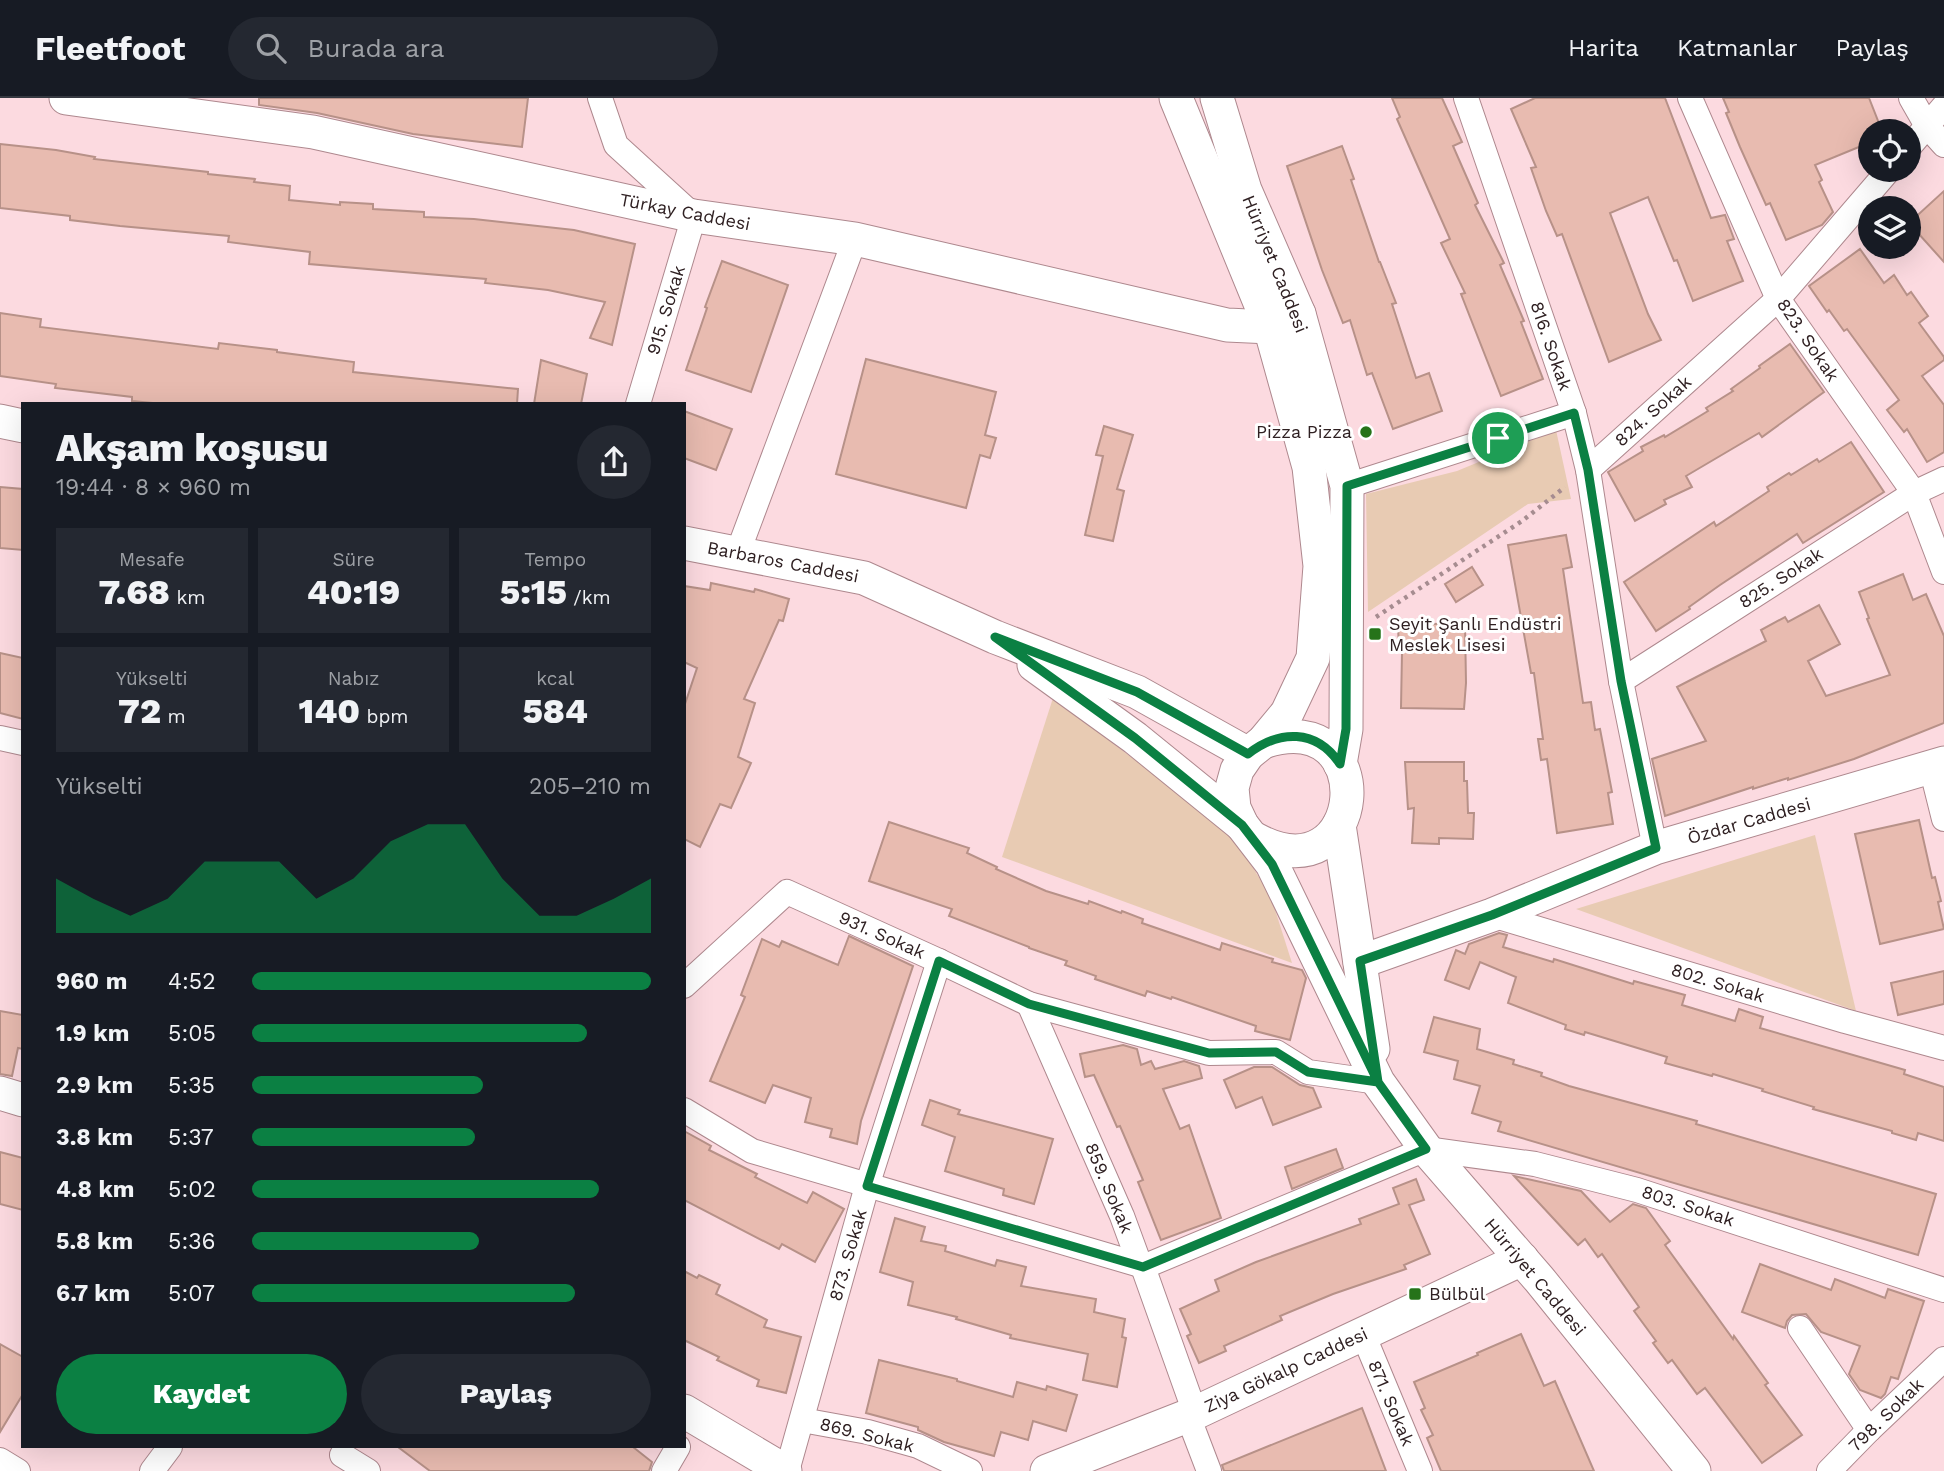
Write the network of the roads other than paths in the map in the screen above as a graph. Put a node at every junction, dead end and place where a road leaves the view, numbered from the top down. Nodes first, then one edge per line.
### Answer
1 (66, 98) edge
2 (600, 98) edge
3 (1176, 98) edge
4 (1217, 98) edge
5 (1466, 98) edge
6 (1690, 98) edge
7 (1911, 98) edge
8 (123, 102) edge
9 (1944, 106) edge
10 (1927, 126) junction
11 (1921, 133) edge
12 (1944, 145) edge
13 (1879, 182) edge
14 (694, 216) junction
15 (855, 239) junction
16 (1778, 299) junction
17 (1284, 321) junction
18 (639, 402) edge
19 (1574, 413) junction
20 (0, 421) edge
21 (21, 426) edge
22 (1588, 470) junction
23 (1944, 479) edge
24 (1347, 486) junction
25 (1914, 493) junction
26 (686, 543) edge
27 (738, 552) junction
28 (1944, 572) edge
29 (995, 637) junction
30 (1621, 681) junction
31 (0, 738) edge
32 (21, 743) edge
33 (1255, 748) junction
34 (1340, 764) junction
35 (1937, 765) edge
36 (1944, 819) edge
37 (1339, 825) junction
38 (1248, 832) junction
39 (1656, 848) junction
40 (1492, 915) junction
41 (939, 961) junction
42 (1360, 961) junction
43 (686, 984) edge
44 (1029, 1004) junction
45 (1944, 1048) edge
46 (1378, 1082) junction
47 (0, 1093) edge
48 (21, 1099) edge
49 (686, 1111) edge
50 (1426, 1149) junction
51 (867, 1186) junction
52 (1522, 1259) junction
53 (1142, 1266) junction
54 (1944, 1290) edge
55 (1800, 1328) dead end
56 (1363, 1334) junction
57 (1944, 1359) edge
58 (1192, 1414) junction
59 (802, 1420) junction
60 (688, 1421) edge
61 (1868, 1430) junction
62 (169, 1448) edge
63 (677, 1448) edge
64 (340, 1458) edge
65 (0, 1460) edge
66 (18, 1471) edge
67 (152, 1471) edge
68 (368, 1471) edge
69 (664, 1471) edge
70 (786, 1471) edge
71 (970, 1471) edge
72 (1047, 1471) edge
73 (1209, 1471) edge
74 (1420, 1471) edge
75 (1694, 1471) edge
76 (1829, 1471) edge

1 - 8 main road, Türkay Caddesi
2 - 14 street
3 - 17 main road, Hürriyet Caddesi
4 - 17 main road, Hürriyet Caddesi
5 - 19 street, 816. Sokak
6 - 16 street, 823. Sokak
7 - 10 street
8 - 14 main road, Türkay Caddesi
9 - 10 street
10 - 11 street
10 - 12 street
13 - 16 street, 824. Sokak
14 - 15 main road, Türkay Caddesi
14 - 18 street, 915. Sokak
15 - 17 main road, Türkay Caddesi
15 - 27 street
16 - 22 street, 824. Sokak
16 - 25 street, 823. Sokak
17 - 24 main road, Hürriyet Caddesi
17 - 33 main road, Hürriyet Caddesi
19 - 22 street, 816. Sokak
19 - 24 street
20 - 21 main road
22 - 30 street, 816. Sokak
23 - 25 street, 825. Sokak
24 - 34 main road, Hürriyet Caddesi
25 - 28 street, 823. Sokak
25 - 30 street, 825. Sokak
26 - 27 main road, Barbaros Caddesi
27 - 29 main road, Barbaros Caddesi
29 - 33 main road, Barbaros Caddesi
29 - 38 main road, Barbaros Caddesi
30 - 39 street, 816. Sokak
31 - 32 street
33 - 34 main road
33 - 38 main road, Hürriyet Caddesi
34 - 37 main road, Hürriyet Caddesi
35 - 36 street
35 - 39 main road, Özdar Caddesi
37 - 38 main road
37 - 42 main road, Hürriyet Caddesi
38 - 46 main road, Hürriyet Caddesi
39 - 40 main road, Özdar Caddesi
40 - 42 main road, Özdar Caddesi
40 - 45 street, 802. Sokak
41 - 43 street, 931. Sokak
41 - 44 street, 931. Sokak
41 - 51 street, 873. Sokak
42 - 46 main road, Hürriyet Caddesi
44 - 46 street, 931. Sokak
44 - 53 street, 859. Sokak
46 - 50 main road, Hürriyet Caddesi
47 - 48 main road
49 - 51 street
50 - 52 main road, Hürriyet Caddesi
50 - 53 street
50 - 54 street, 803. Sokak
51 - 53 street
51 - 59 street, 873. Sokak
52 - 56 main road, Ziya Gökalp Caddesi
52 - 75 main road, Hürriyet Caddesi
53 - 58 street, 859. Sokak
55 - 61 street
56 - 58 main road, Ziya Gökalp Caddesi
56 - 74 street, 871. Sokak
57 - 61 street, 798. Sokak
58 - 72 main road, Ziya Gökalp Caddesi
58 - 73 street, 859. Sokak
59 - 70 street, 873. Sokak
59 - 71 street, 869. Sokak
60 - 70 main road
61 - 76 street, 798. Sokak
62 - 67 street
63 - 69 street
64 - 68 street
65 - 66 street

